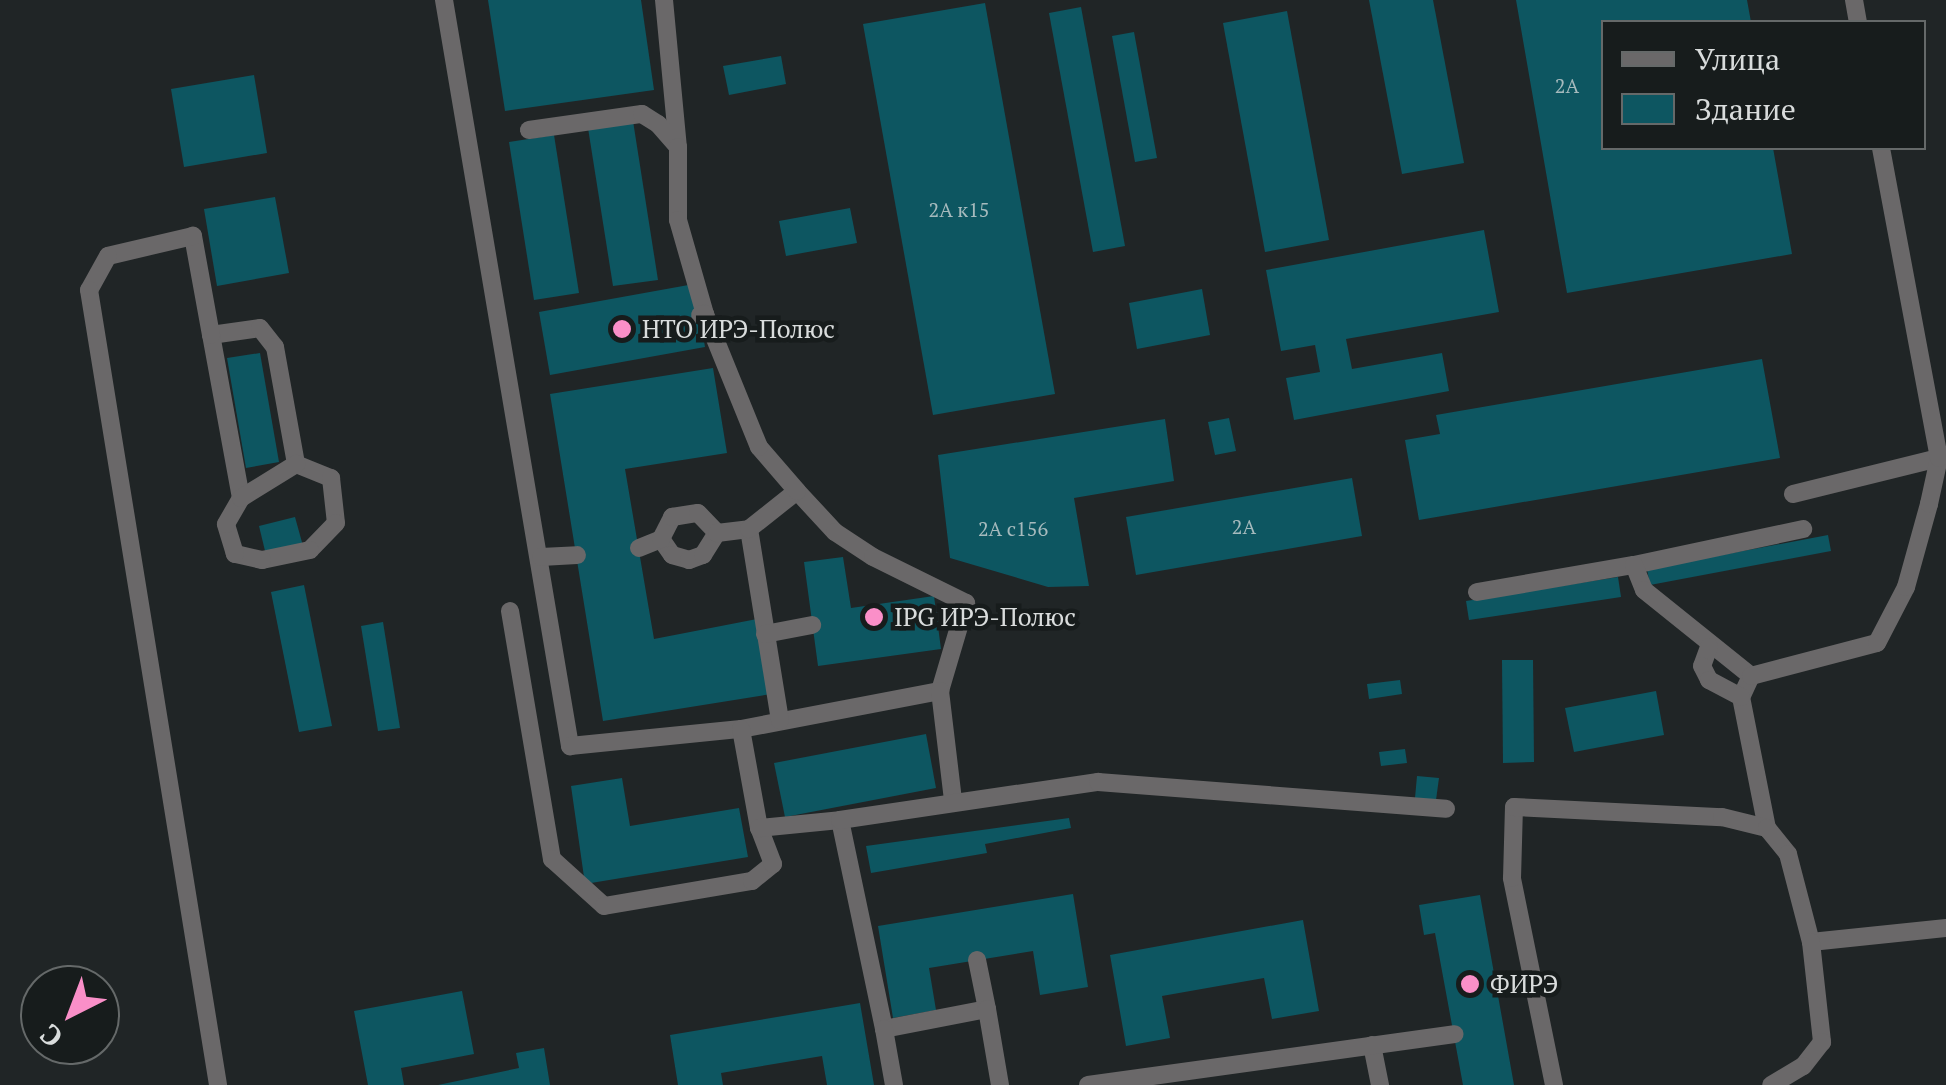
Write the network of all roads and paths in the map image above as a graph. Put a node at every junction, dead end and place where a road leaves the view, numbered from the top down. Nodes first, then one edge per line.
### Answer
1 (444, 0) edge
2 (664, 0) edge
3 (529, 130) dead end
4 (678, 147) junction
5 (1881, 150) edge
6 (211, 335) junction
7 (1942, 457) edge
8 (296, 464) junction
9 (797, 492) junction
10 (1793, 494) dead end
11 (240, 498) junction
12 (1803, 528) dead end
13 (749, 530) junction
14 (717, 533) junction
15 (661, 539) junction
16 (638, 548) dead end
17 (576, 555) dead end
18 (541, 557) junction
19 (1634, 565) junction
20 (1477, 592) dead end
21 (510, 612) dead end
22 (812, 625) dead end
23 (765, 634) junction
24 (1709, 647) junction
25 (1751, 676) junction
26 (940, 691) junction
27 (1742, 698) junction
28 (780, 721) junction
29 (741, 729) junction
30 (953, 800) junction
31 (1446, 810) dead end
32 (840, 820) junction
33 (759, 828) junction
34 (1767, 828) junction
35 (1946, 928) edge
36 (1811, 942) junction
37 (977, 960) dead end
38 (987, 1009) junction
39 (884, 1028) junction
40 (1454, 1034) dead end
41 (1372, 1045) junction
42 (1096, 1084) edge
43 (218, 1085) edge
44 (894, 1085) edge
45 (1000, 1085) edge
46 (1380, 1085) edge
47 (1554, 1085) edge
48 (1770, 1085) edge

1 - 18 street
2 - 4 street
3 - 4 street
4 - 9 street
5 - 7 street
6 - 8 street
6 - 11 street
6 - 43 street
7 - 10 street
7 - 25 street
8 - 11 street
8 - 11 street
9 - 13 street
9 - 26 street
12 - 19 street
13 - 14 street
13 - 23 street
14 - 15 street
14 - 15 street
15 - 16 street
17 - 18 street
18 - 29 street
19 - 20 street
19 - 24 street
21 - 33 street
22 - 23 street
23 - 28 street
24 - 25 street
24 - 27 street
25 - 27 street
26 - 28 street
26 - 30 street
27 - 34 street
28 - 29 street
29 - 33 street
30 - 31 street
30 - 32 street
32 - 33 street
32 - 39 street
34 - 36 street
34 - 47 street
35 - 36 street
36 - 48 street
37 - 38 street
38 - 39 street
38 - 45 street
39 - 44 street
40 - 41 street
41 - 42 street
41 - 46 street

